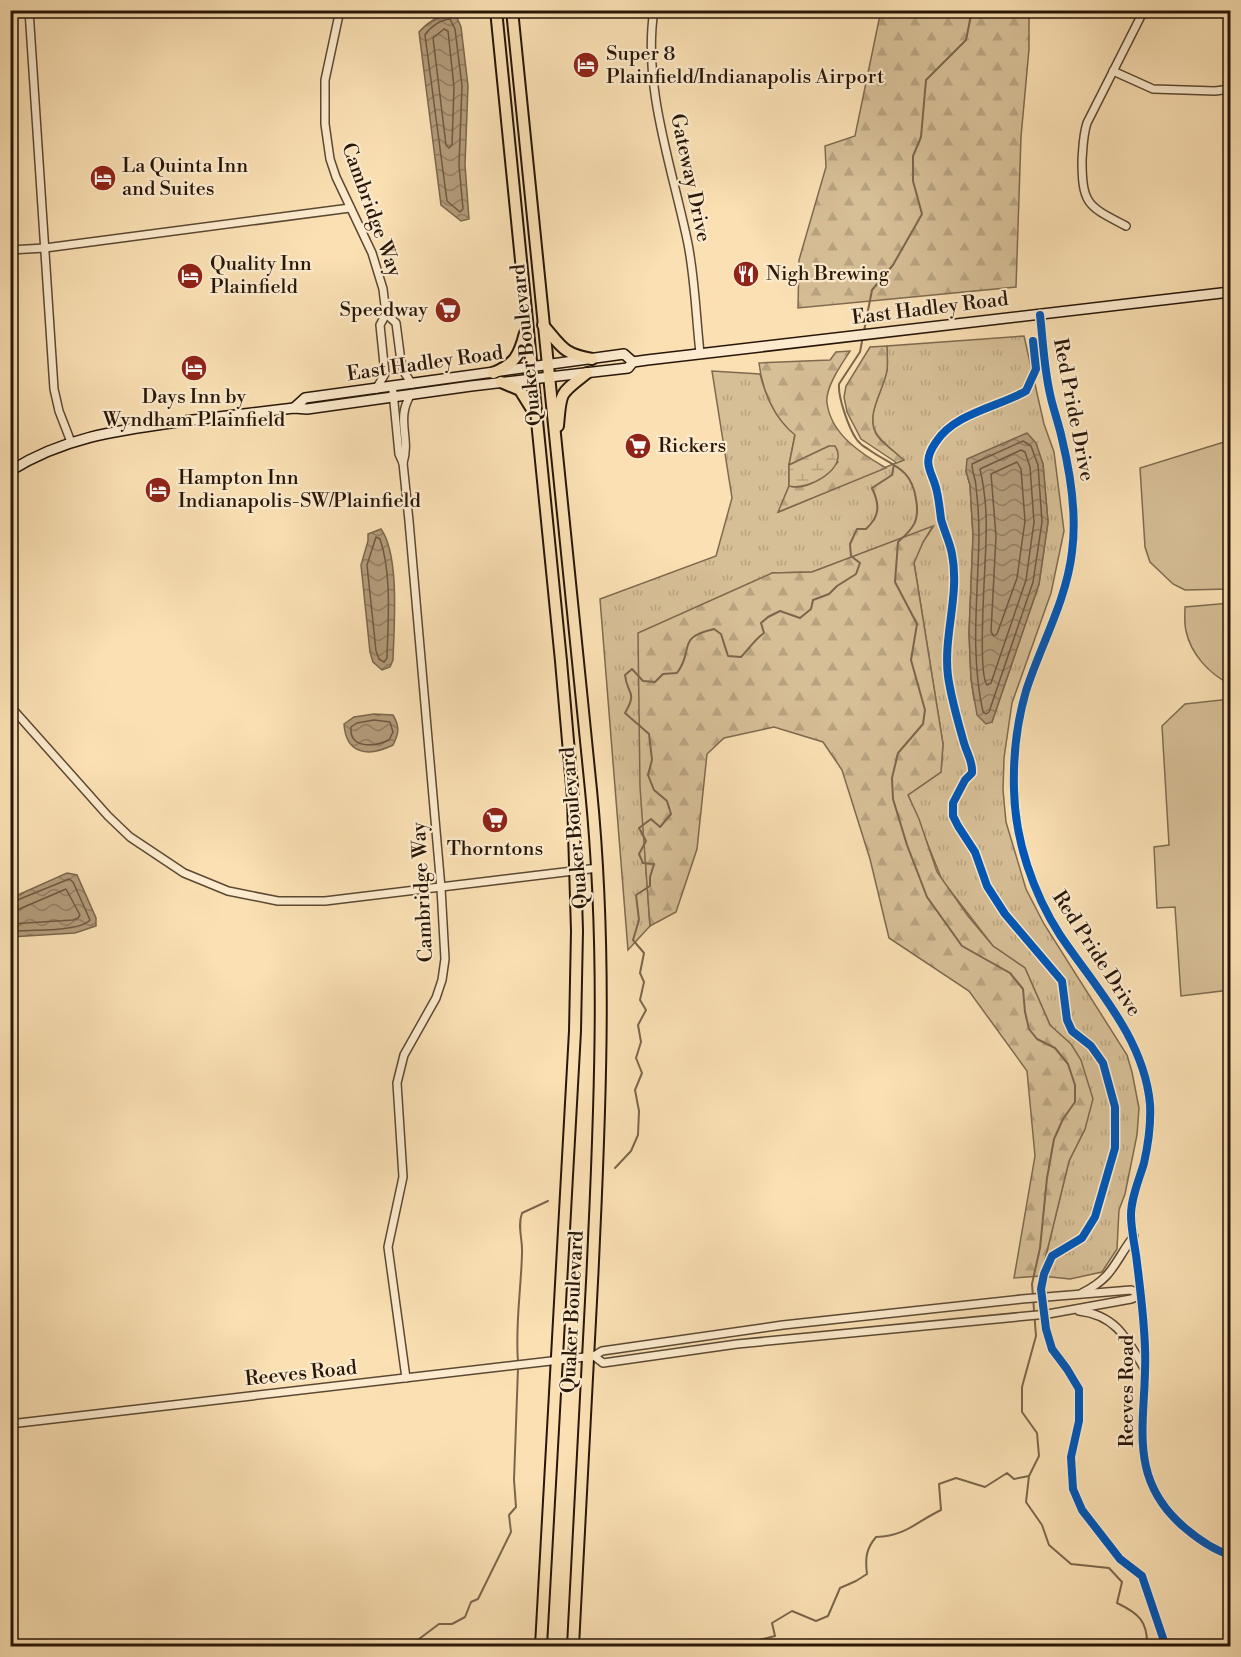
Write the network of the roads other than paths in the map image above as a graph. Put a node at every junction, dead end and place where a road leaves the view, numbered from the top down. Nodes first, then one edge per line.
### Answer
1 (30, 10) edge
2 (340, 10) edge
3 (496, 10) edge
4 (512, 10) edge
5 (654, 10) edge
6 (1144, 10) edge
7 (1113, 71) junction
8 (1230, 89) edge
9 (350, 208) junction
10 (1126, 226) dead end
11 (45, 248) junction
12 (10, 250) edge
13 (1230, 292) edge
14 (386, 314) junction
15 (1040, 315) junction
16 (543, 325) junction
17 (527, 327) junction
18 (700, 353) junction
19 (592, 359) junction
20 (633, 362) junction
21 (548, 365) junction
22 (531, 367) junction
23 (493, 373) junction
24 (587, 373) junction
25 (549, 378) junction
26 (532, 379) junction
27 (501, 382) junction
28 (412, 384) junction
29 (375, 390) junction
30 (393, 392) junction
31 (411, 394) junction
32 (294, 408) junction
33 (536, 418) junction
34 (71, 442) junction
35 (556, 451) junction
36 (403, 464) junction
37 (10, 471) edge
38 (10, 706) edge
39 (598, 868) junction
40 (576, 871) junction
41 (441, 888) junction
42 (1134, 1236) junction
43 (1080, 1294) junction
44 (1141, 1295) junction
45 (1071, 1311) junction
46 (592, 1357) junction
47 (557, 1360) junction
48 (1145, 1368) junction
49 (406, 1378) junction
50 (10, 1424) edge
51 (1230, 1555) edge
52 (542, 1647) edge
53 (573, 1647) edge

1 - 11 street
2 - 9 street, Cambridge Way
3 - 17 main road, Quaker Boulevard
4 - 16 main road, Quaker Boulevard
5 - 18 street, Gateway Drive
6 - 7 street
7 - 8 street
7 - 10 street
9 - 11 street
9 - 14 street, Cambridge Way
11 - 12 street
11 - 34 street
13 - 15 street, East Hadley Road
14 - 28 street, Cambridge Way
14 - 29 street, Cambridge Way
15 - 18 street, East Hadley Road
15 - 42 street, Red Pride Drive
16 - 19 main road
16 - 21 main road, Quaker Boulevard
17 - 22 main road, Quaker Boulevard
17 - 23 main road
18 - 20 street, East Hadley Road
19 - 20 street, East Hadley Road
19 - 21 street, East Hadley Road
20 - 24 street, East Hadley Road
21 - 22 street, East Hadley Road
21 - 25 main road, Quaker Boulevard
22 - 23 street, East Hadley Road
22 - 26 main road, Quaker Boulevard
23 - 28 street, East Hadley Road
24 - 25 street, East Hadley Road
24 - 35 main road
25 - 26 street, East Hadley Road
25 - 35 main road, Quaker Boulevard
26 - 27 street, East Hadley Road
26 - 33 main road, Quaker Boulevard
27 - 31 street, East Hadley Road
27 - 33 main road
28 - 30 street, East Hadley Road
29 - 30 street, East Hadley Road
29 - 32 street, East Hadley Road
30 - 31 street, East Hadley Road
30 - 32 street, East Hadley Road
30 - 36 street, Cambridge Way
31 - 36 street, Cambridge Way
32 - 34 street, East Hadley Road
33 - 40 main road, Quaker Boulevard
34 - 37 street, East Hadley Road
35 - 39 main road, Quaker Boulevard
36 - 41 street, Cambridge Way
38 - 41 street
39 - 40 street
39 - 46 main road, Quaker Boulevard
40 - 41 street
40 - 47 main road, Quaker Boulevard
41 - 49 street, Cambridge Way
42 - 43 street
42 - 44 street, Red Pride Drive
43 - 44 street, Reeves Road
43 - 46 street, Reeves Road
44 - 45 street, Reeves Road
44 - 48 street, Reeves Road
45 - 46 street, Reeves Road
45 - 48 street
46 - 47 street, Reeves Road
46 - 53 main road, Quaker Boulevard
47 - 49 street, Reeves Road
47 - 52 main road, Quaker Boulevard
48 - 51 street, Reeves Road
49 - 50 street, Reeves Road

